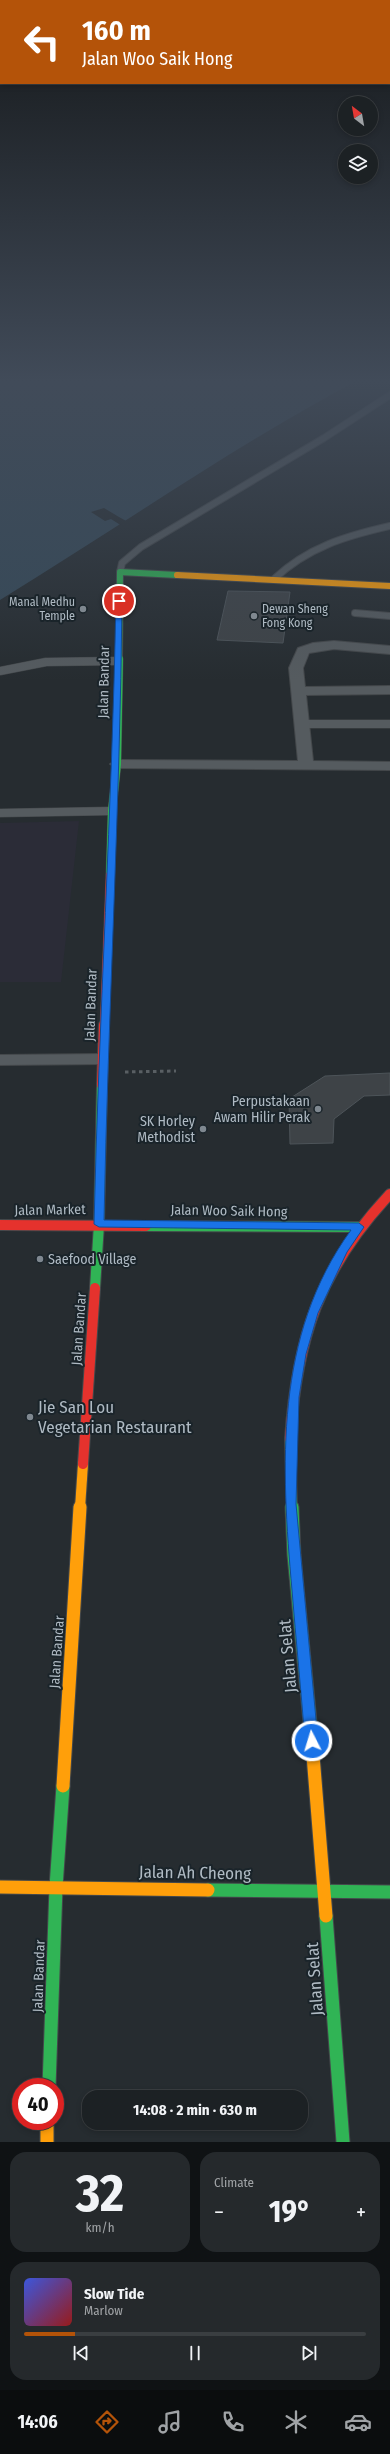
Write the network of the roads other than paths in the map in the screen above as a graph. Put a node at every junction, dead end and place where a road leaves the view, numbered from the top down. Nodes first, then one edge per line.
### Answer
1 (252, 481) edge
2 (390, 526) edge
3 (120, 572) junction
4 (274, 579) junction
5 (390, 586) edge
6 (355, 613) dead end
7 (390, 616) edge
8 (390, 650) edge
9 (118, 661) junction
10 (0, 671) edge
11 (390, 690) edge
12 (298, 691) junction
13 (302, 724) junction
14 (390, 724) edge
15 (117, 764) junction
16 (306, 766) junction
17 (390, 766) edge
18 (112, 810) junction
19 (0, 813) edge
20 (103, 1059) junction
21 (0, 1060) edge
22 (390, 1194) edge
23 (99, 1224) junction
24 (0, 1225) edge
25 (359, 1227) junction
26 (0, 1887) edge
27 (56, 1887) junction
28 (325, 1891) junction
29 (390, 1892) edge
30 (49, 2078) edge
31 (47, 2130) edge
32 (47, 2142) edge
33 (343, 2142) edge

1 - 3 lane
2 - 4 lane
3 - 4 street
3 - 9 street, Jalan Bandar
4 - 5 street
6 - 7 lane
8 - 12 street
9 - 10 lane
9 - 15 street, Jalan Bandar
11 - 12 street
12 - 13 street
13 - 14 lane
13 - 16 street
15 - 16 street
15 - 18 street, Jalan Bandar
16 - 17 street
18 - 19 lane
18 - 20 street, Jalan Bandar
20 - 21 lane
20 - 23 street, Jalan Bandar
22 - 25 street, Jalan Selat
23 - 24 street, Jalan Market
23 - 25 street, Jalan Woo Saik Hong
23 - 27 street, Jalan Bandar
25 - 28 street, Jalan Selat
26 - 27 street, Jalan Ah Cheong
27 - 28 street, Jalan Ah Cheong
27 - 30 street, Jalan Bandar
28 - 29 street, Jalan Ah Cheong
28 - 33 street, Jalan Selat
31 - 32 street

